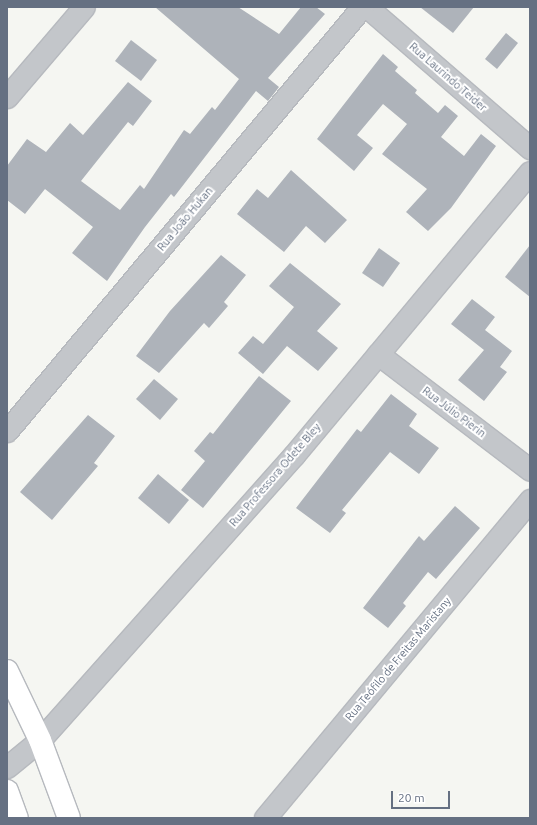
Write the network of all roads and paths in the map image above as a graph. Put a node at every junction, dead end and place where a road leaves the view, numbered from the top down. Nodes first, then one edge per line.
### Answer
1 (84, 7) edge
2 (362, 7) edge
3 (367, 7) edge
4 (7, 97) edge
5 (530, 148) edge
6 (530, 172) edge
7 (378, 354) junction
8 (7, 431) edge
9 (530, 470) edge
10 (530, 500) edge
11 (7, 671) edge
12 (40, 740) junction
13 (7, 767) edge
14 (7, 791) edge
15 (16, 818) edge
16 (69, 818) edge
17 (265, 818) edge

1 - 4 street
2 - 8 street, Rua João Hukan
3 - 5 street, Rua Laurindo Teider
6 - 7 street, Rua Professora Odete Bley
7 - 9 street, Rua Júlio Pierin
7 - 12 street, Rua Professora Odete Bley
10 - 17 street, Rua Teófilo de Freitas Maristany
11 - 12 street
12 - 13 street, Rua Professora Odete Bley
12 - 16 street
14 - 15 street

